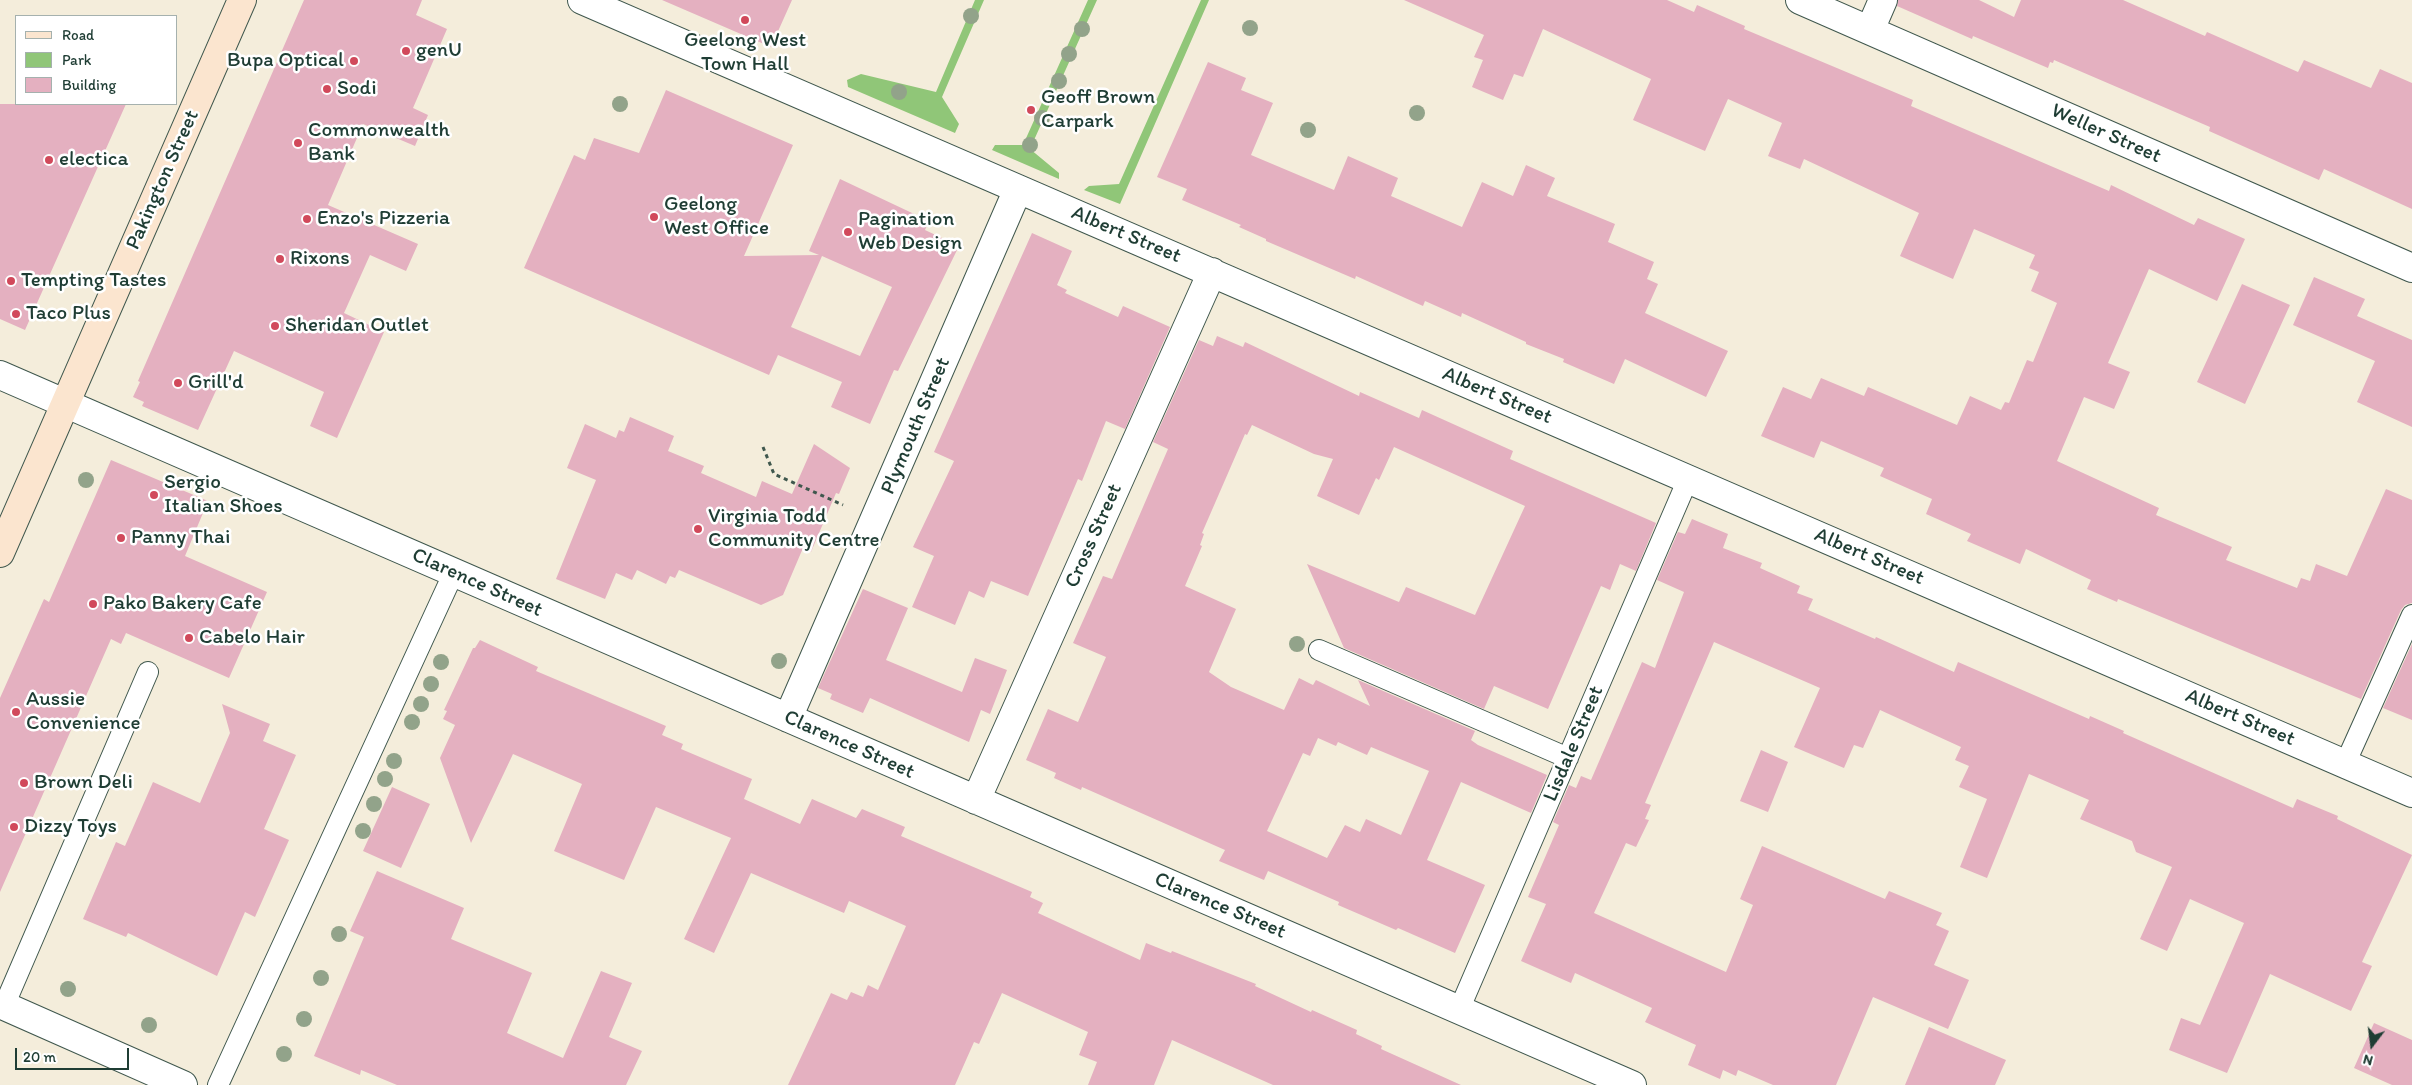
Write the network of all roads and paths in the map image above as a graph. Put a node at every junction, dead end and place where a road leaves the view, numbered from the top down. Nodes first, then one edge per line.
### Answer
1 (242, 0) edge
2 (582, 0) edge
3 (1800, 0) edge
4 (1883, 0) edge
5 (1870, 30) junction
6 (1018, 189) junction
7 (2412, 268) edge
8 (1212, 272) junction
9 (0, 375) edge
10 (65, 404) junction
11 (763, 447) dead end
12 (1688, 479) junction
13 (876, 520) junction
14 (0, 553) edge
15 (454, 572) junction
16 (2412, 615) edge
17 (1319, 650) dead end
18 (148, 672) dead end
19 (788, 718) junction
20 (1568, 758) junction
21 (2346, 764) junction
22 (2412, 793) edge
23 (976, 800) junction
24 (2, 1005) edge
25 (1459, 1010) junction
26 (183, 1085) edge
27 (218, 1085) edge
28 (1632, 1085) edge

1 - 10 street, Pakington Street
2 - 6 street, Albert Street
3 - 5 street, Weller Street
4 - 5 street
5 - 7 street, Weller Street
6 - 8 street, Albert Street
6 - 13 street, Plymouth Street
8 - 12 street, Albert Street
8 - 23 street, Cross Street
9 - 10 street, Clarence Street
10 - 14 street, Pakington Street
10 - 15 street, Clarence Street
11 - 13 path
12 - 20 lane, Lisdale Street
12 - 21 street, Albert Street
13 - 19 street, Plymouth Street
15 - 19 street, Clarence Street
15 - 27 lane
16 - 21 lane
17 - 20 lane
18 - 24 lane
19 - 23 street, Clarence Street
20 - 25 lane, Lisdale Street
21 - 22 street, Albert Street
23 - 25 street, Clarence Street
24 - 26 street
25 - 28 street, Clarence Street

